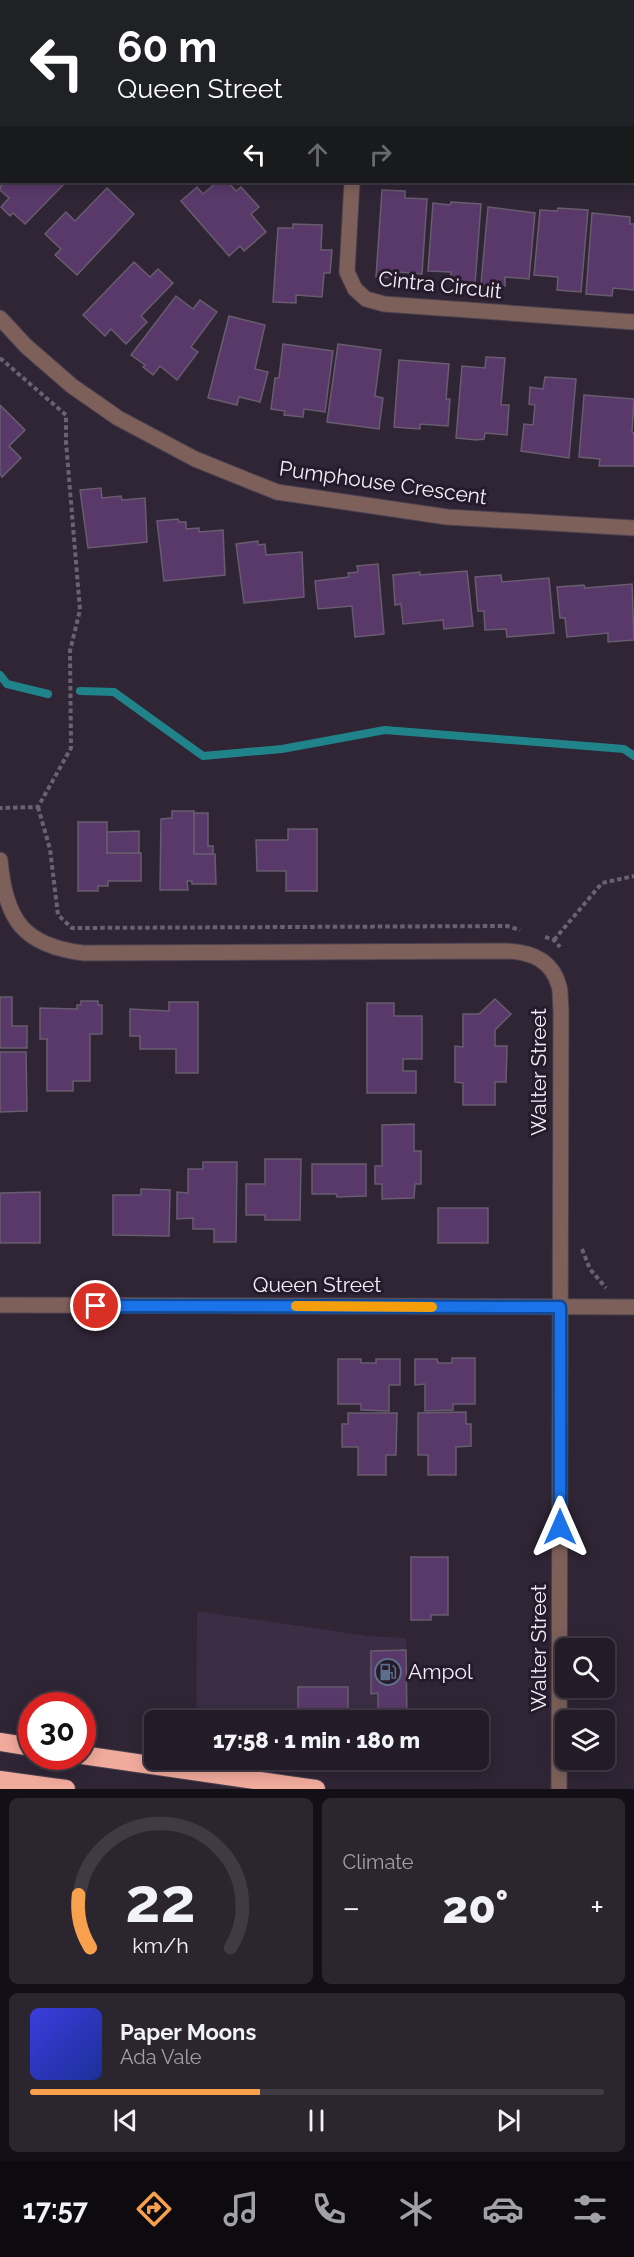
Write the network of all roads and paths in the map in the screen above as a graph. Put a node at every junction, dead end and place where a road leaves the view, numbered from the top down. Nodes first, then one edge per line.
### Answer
1 (352, 183) edge
2 (0, 318) edge
3 (634, 322) edge
4 (0, 358) edge
5 (634, 528) edge
6 (0, 807) edge
7 (38, 807) junction
8 (0, 861) edge
9 (634, 876) edge
10 (526, 931) dead end
11 (535, 934) dead end
12 (554, 940) junction
13 (561, 949) dead end
14 (582, 1248) dead end
15 (0, 1305) edge
16 (560, 1307) junction
17 (607, 1307) junction
18 (634, 1307) edge
19 (0, 1742) edge
20 (18, 1745) edge
21 (96, 1757) edge
22 (0, 1780) edge
23 (66, 1789) edge
24 (316, 1789) edge
25 (559, 1789) edge

1 - 3 street, Cintra Circuit
2 - 5 street, Pumphouse Crescent
4 - 7 path
6 - 7 path
7 - 10 path
8 - 16 street, Walter Street
9 - 12 path
11 - 12 path
12 - 13 path
14 - 17 path
15 - 16 street, Queen Street
16 - 17 street, Queen Street
16 - 25 street, Walter Street
17 - 18 street, Queen Street
19 - 20 highway
21 - 24 highway
22 - 23 highway

